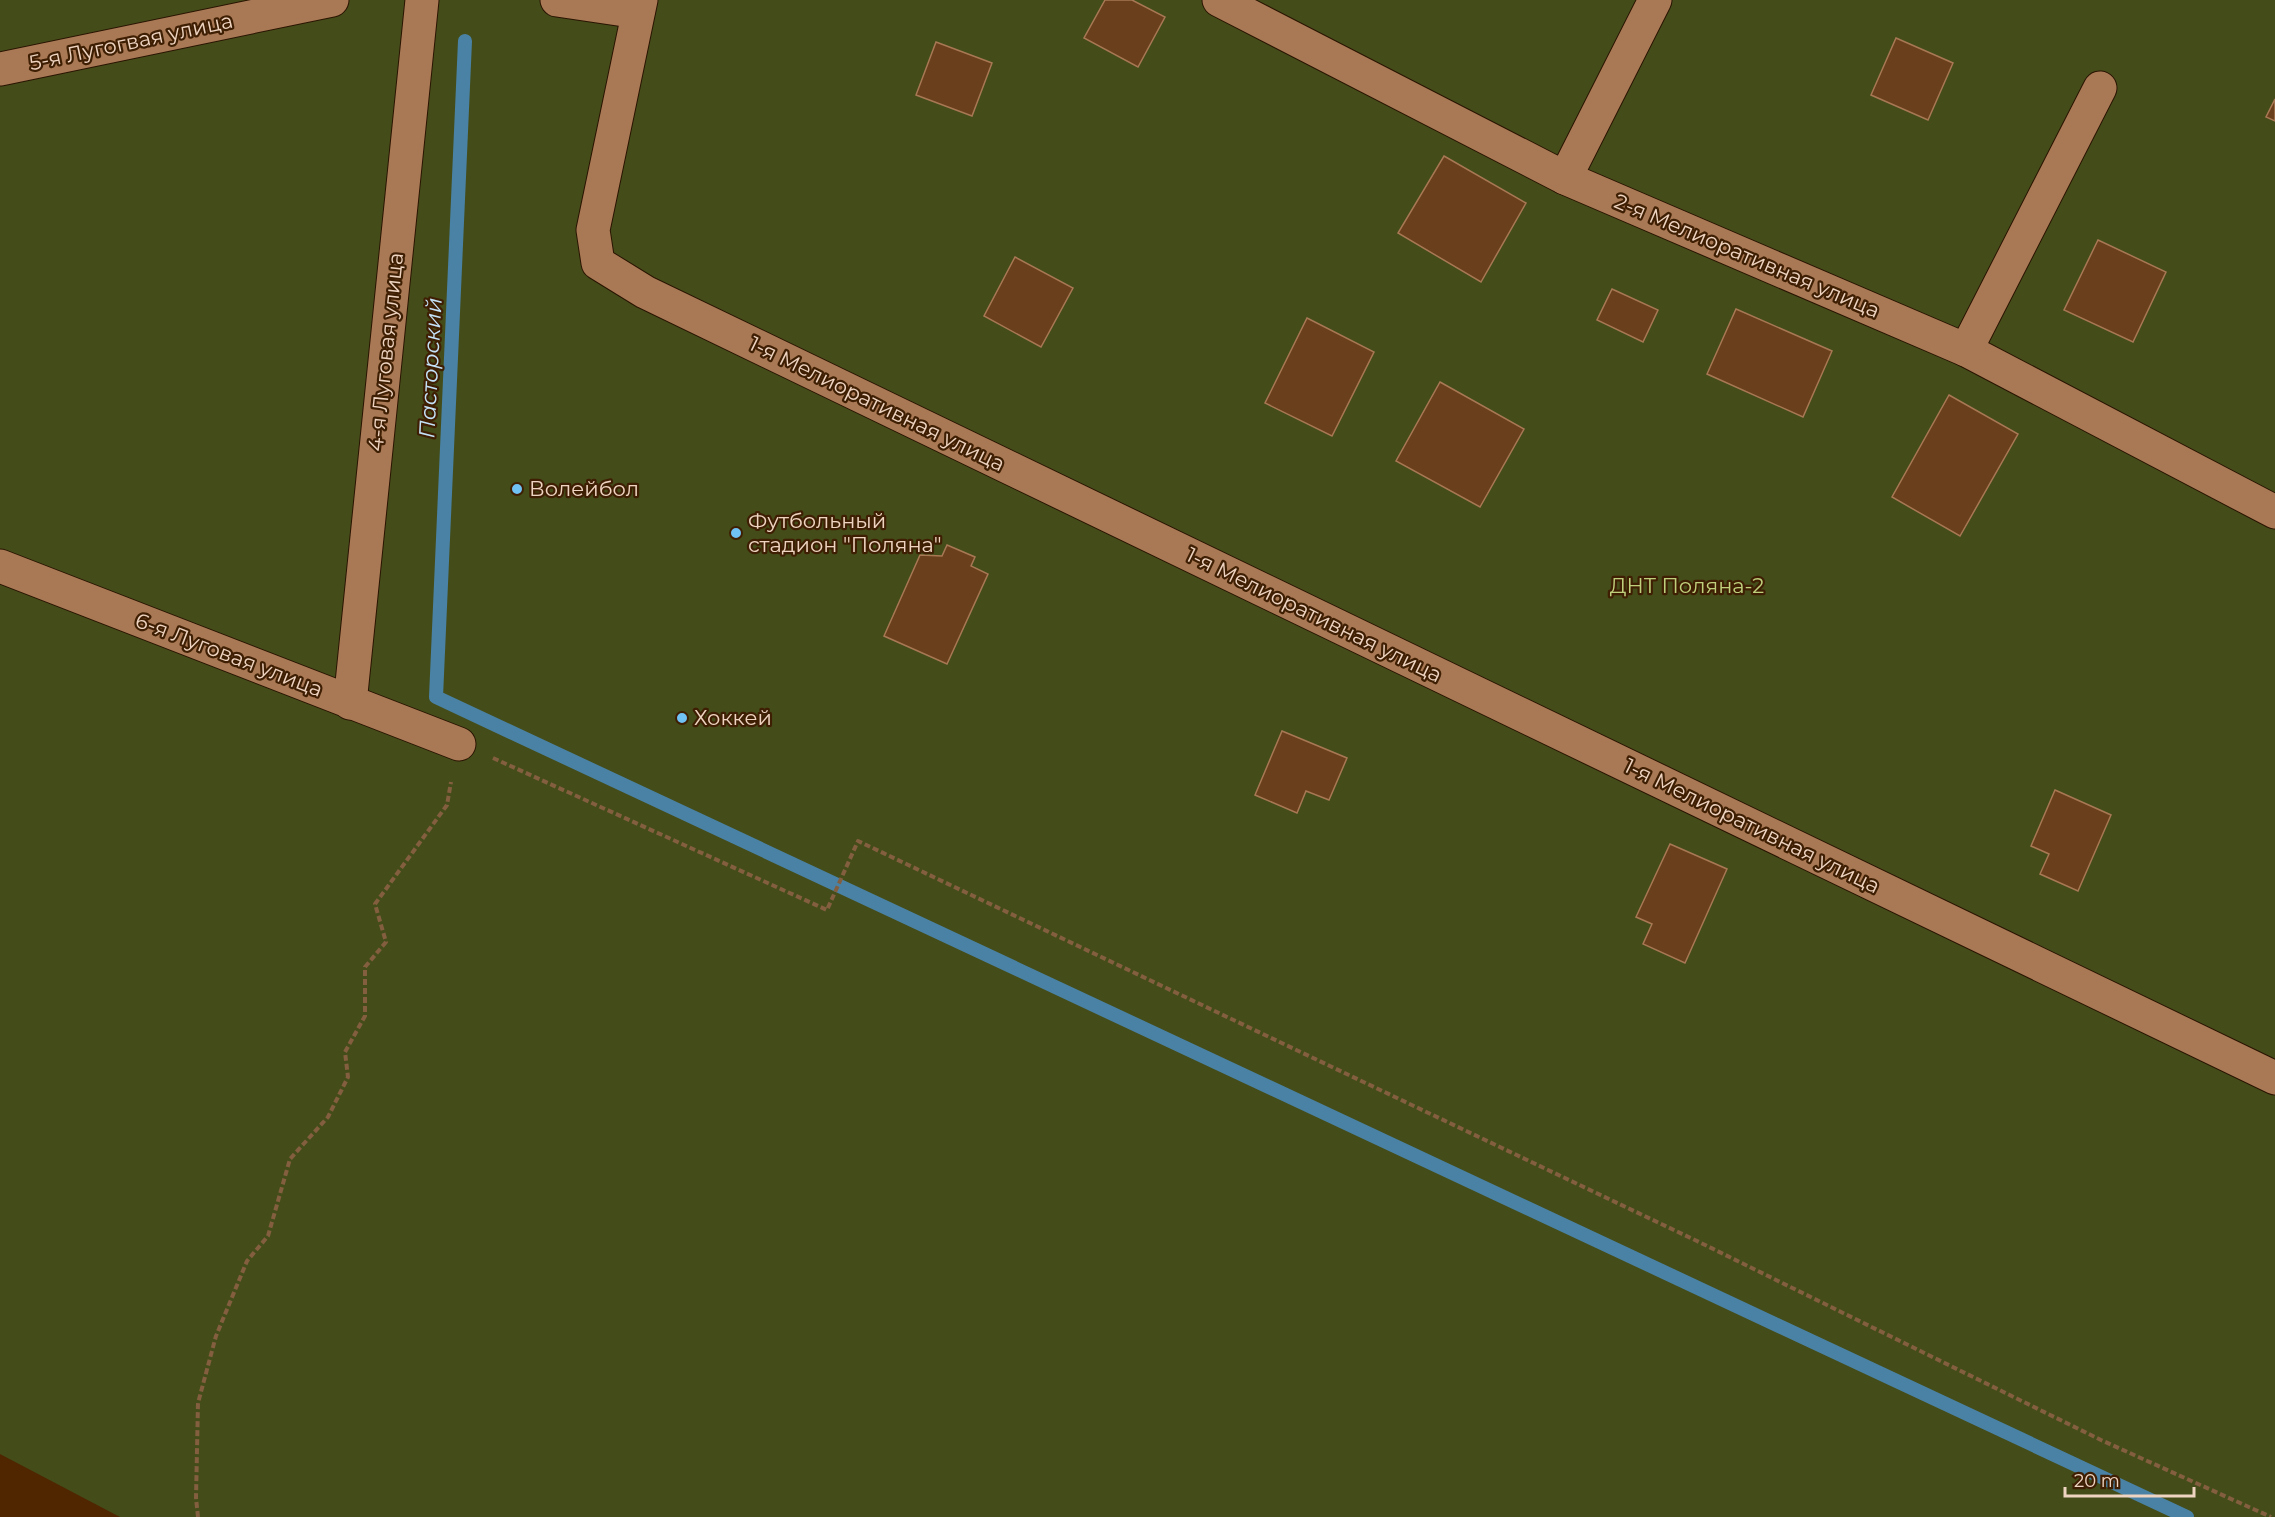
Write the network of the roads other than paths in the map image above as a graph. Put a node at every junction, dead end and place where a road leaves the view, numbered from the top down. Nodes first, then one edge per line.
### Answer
1 (332, 0) edge
2 (422, 0) edge
3 (557, 0) edge
4 (1219, 0) edge
5 (1655, 0) edge
6 (639, 6) edge
7 (0, 69) edge
8 (2100, 88) dead end
9 (1566, 178) junction
10 (1966, 350) junction
11 (2275, 512) edge
12 (0, 566) edge
13 (350, 703) junction
14 (459, 744) road end
15 (2275, 1078) edge

1 - 7 street, 5-я Лугогвая улица
2 - 13 street, 4-я Луговая улица
3 - 6 street
4 - 9 street, 2-я Мелиоративная улица
5 - 9 street
6 - 15 street, 1-я Мелиоративная улица
8 - 10 street
9 - 10 street, 2-я Мелиоративная улица
10 - 11 street, 2-я Мелиоративная улица
12 - 13 street, 6-я Луговая улица
13 - 14 street, 6-я Луговая улица

